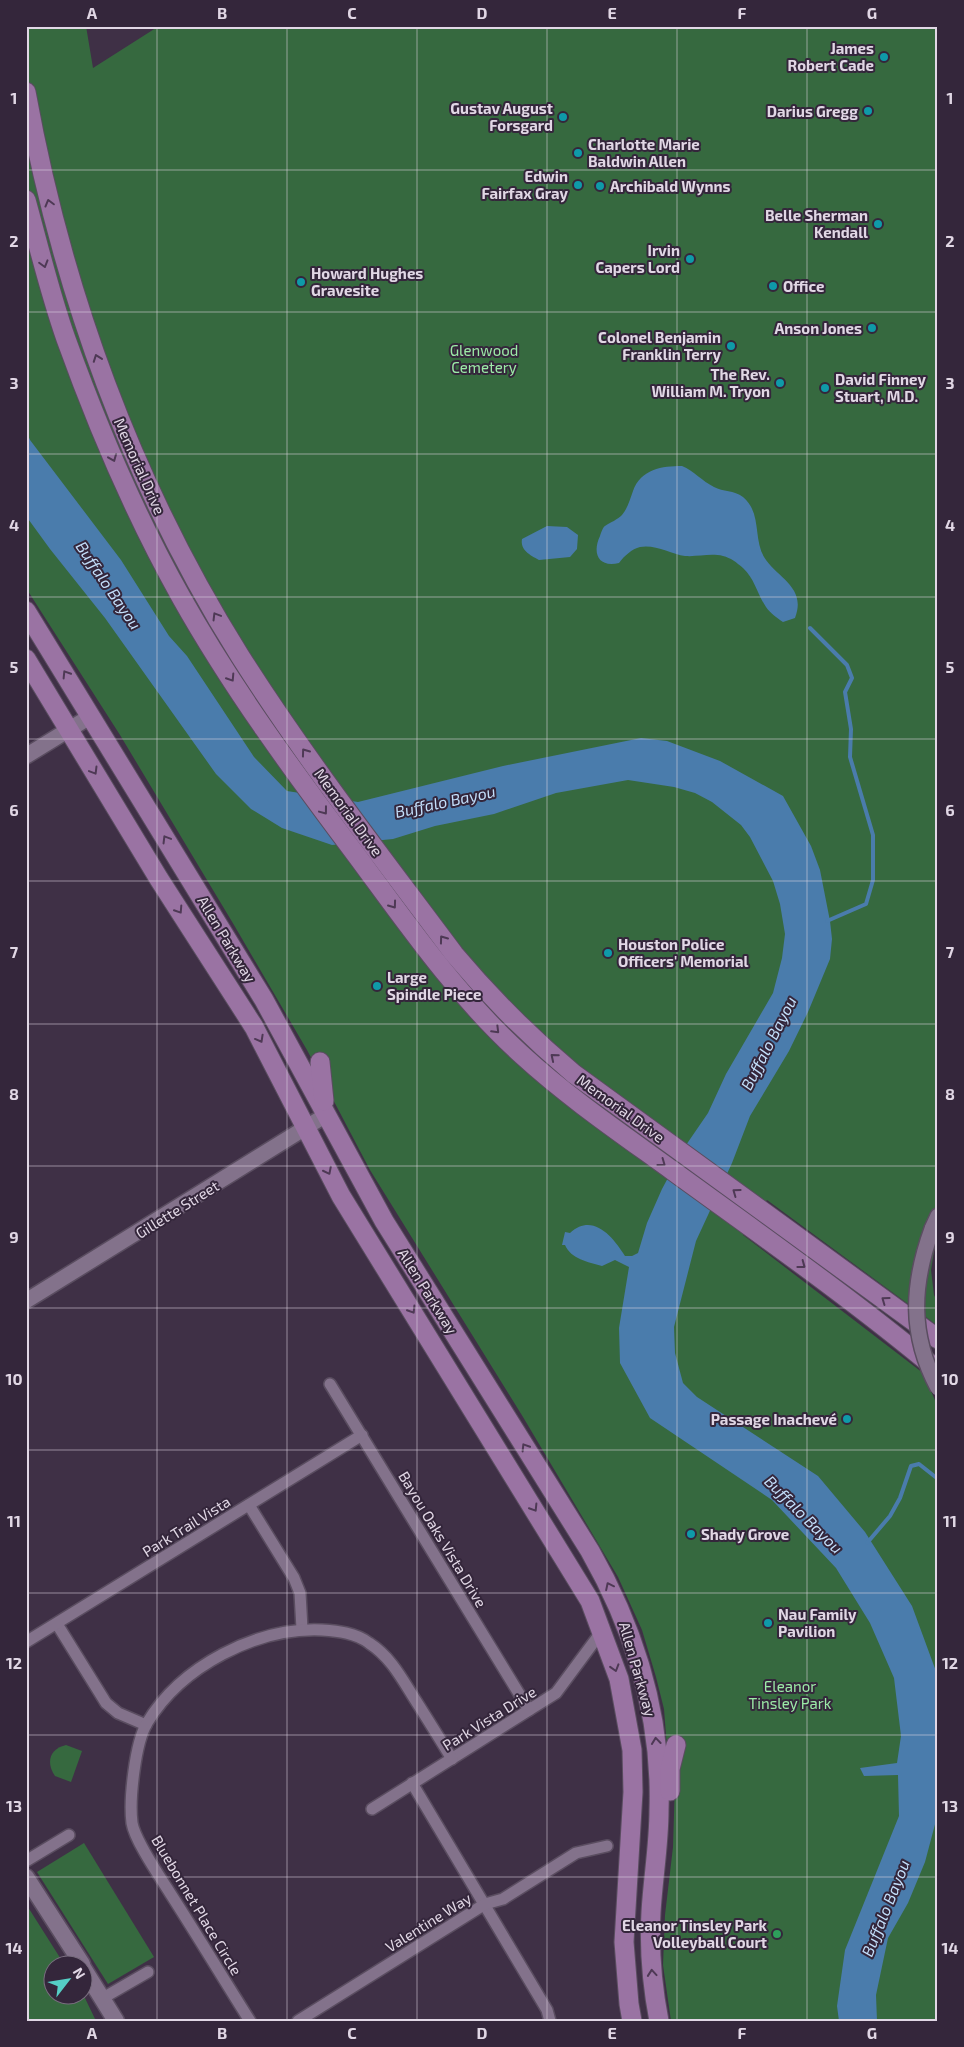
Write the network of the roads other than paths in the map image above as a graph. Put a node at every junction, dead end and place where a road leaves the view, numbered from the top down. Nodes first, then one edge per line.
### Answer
1 (26, 92) edge
2 (26, 200) edge
3 (26, 611) edge
4 (26, 659) edge
5 (91, 716) junction
6 (69, 729) junction
7 (26, 756) edge
8 (320, 1062) dead end
9 (326, 1115) junction
10 (305, 1128) junction
11 (935, 1222) edge
12 (26, 1301) edge
13 (938, 1340) edge
14 (938, 1371) edge
15 (330, 1384) dead end
16 (938, 1388) edge
17 (362, 1435) junction
18 (249, 1506) junction
19 (57, 1624) junction
20 (302, 1629) junction
21 (602, 1631) junction
22 (26, 1642) edge
23 (530, 1710) junction
24 (146, 1725) junction
25 (676, 1745) dead end
26 (452, 1759) junction
27 (412, 1784) junction
28 (372, 1809) dead end
29 (69, 1835) dead end
30 (607, 1846) dead end
31 (26, 1861) edge
32 (26, 1877) edge
33 (653, 1888) junction
34 (485, 1904) junction
35 (75, 1954) edge
36 (148, 1972) dead end
37 (92, 1981) edge
38 (103, 1998) junction
39 (116, 2021) edge
40 (250, 2021) edge
41 (298, 2021) edge
42 (550, 2021) edge
43 (632, 2021) edge
44 (659, 2021) edge

13 -> 1 main road, Memorial Drive
2 -> 14 main road, Memorial Drive
5 -> 3 main road, Allen Parkway
4 - 6 main road, Allen Parkway
5 - 6 street
9 -> 5 main road, Allen Parkway
6 - 7 street
6 -> 10 main road, Allen Parkway
8 - 9 main road
9 - 10 street, Gillette Street
33 -> 9 main road, Allen Parkway
10 - 12 street, Gillette Street
10 -> 21 main road, Allen Parkway
11 - 16 street, bridge
15 - 17 street, Bayou Oaks Vista Drive
17 - 18 street, Park Trail Vista
17 - 23 street, Bayou Oaks Vista Drive
18 - 19 street, Park Trail Vista
18 - 20 street
19 - 22 street, Park Trail Vista
19 - 24 street
20 - 24 street, Bluebonnet Place Circle
20 - 26 street, Bluebonnet Place Circle
21 - 23 street, Park Vista Drive
21 -> 43 main road, Allen Parkway
23 - 26 street, Park Vista Drive
24 - 40 street, Bluebonnet Place Circle
25 - 33 main road
26 - 27 street, Park Vista Drive
27 - 28 street, Park Vista Drive
27 - 34 street
29 - 31 street
30 - 34 street, Valentine Way
32 - 35 main road
44 -> 33 main road, Allen Parkway
34 - 41 street, Valentine Way
34 - 42 street
36 - 38 street
37 - 38 main road
38 - 39 main road

